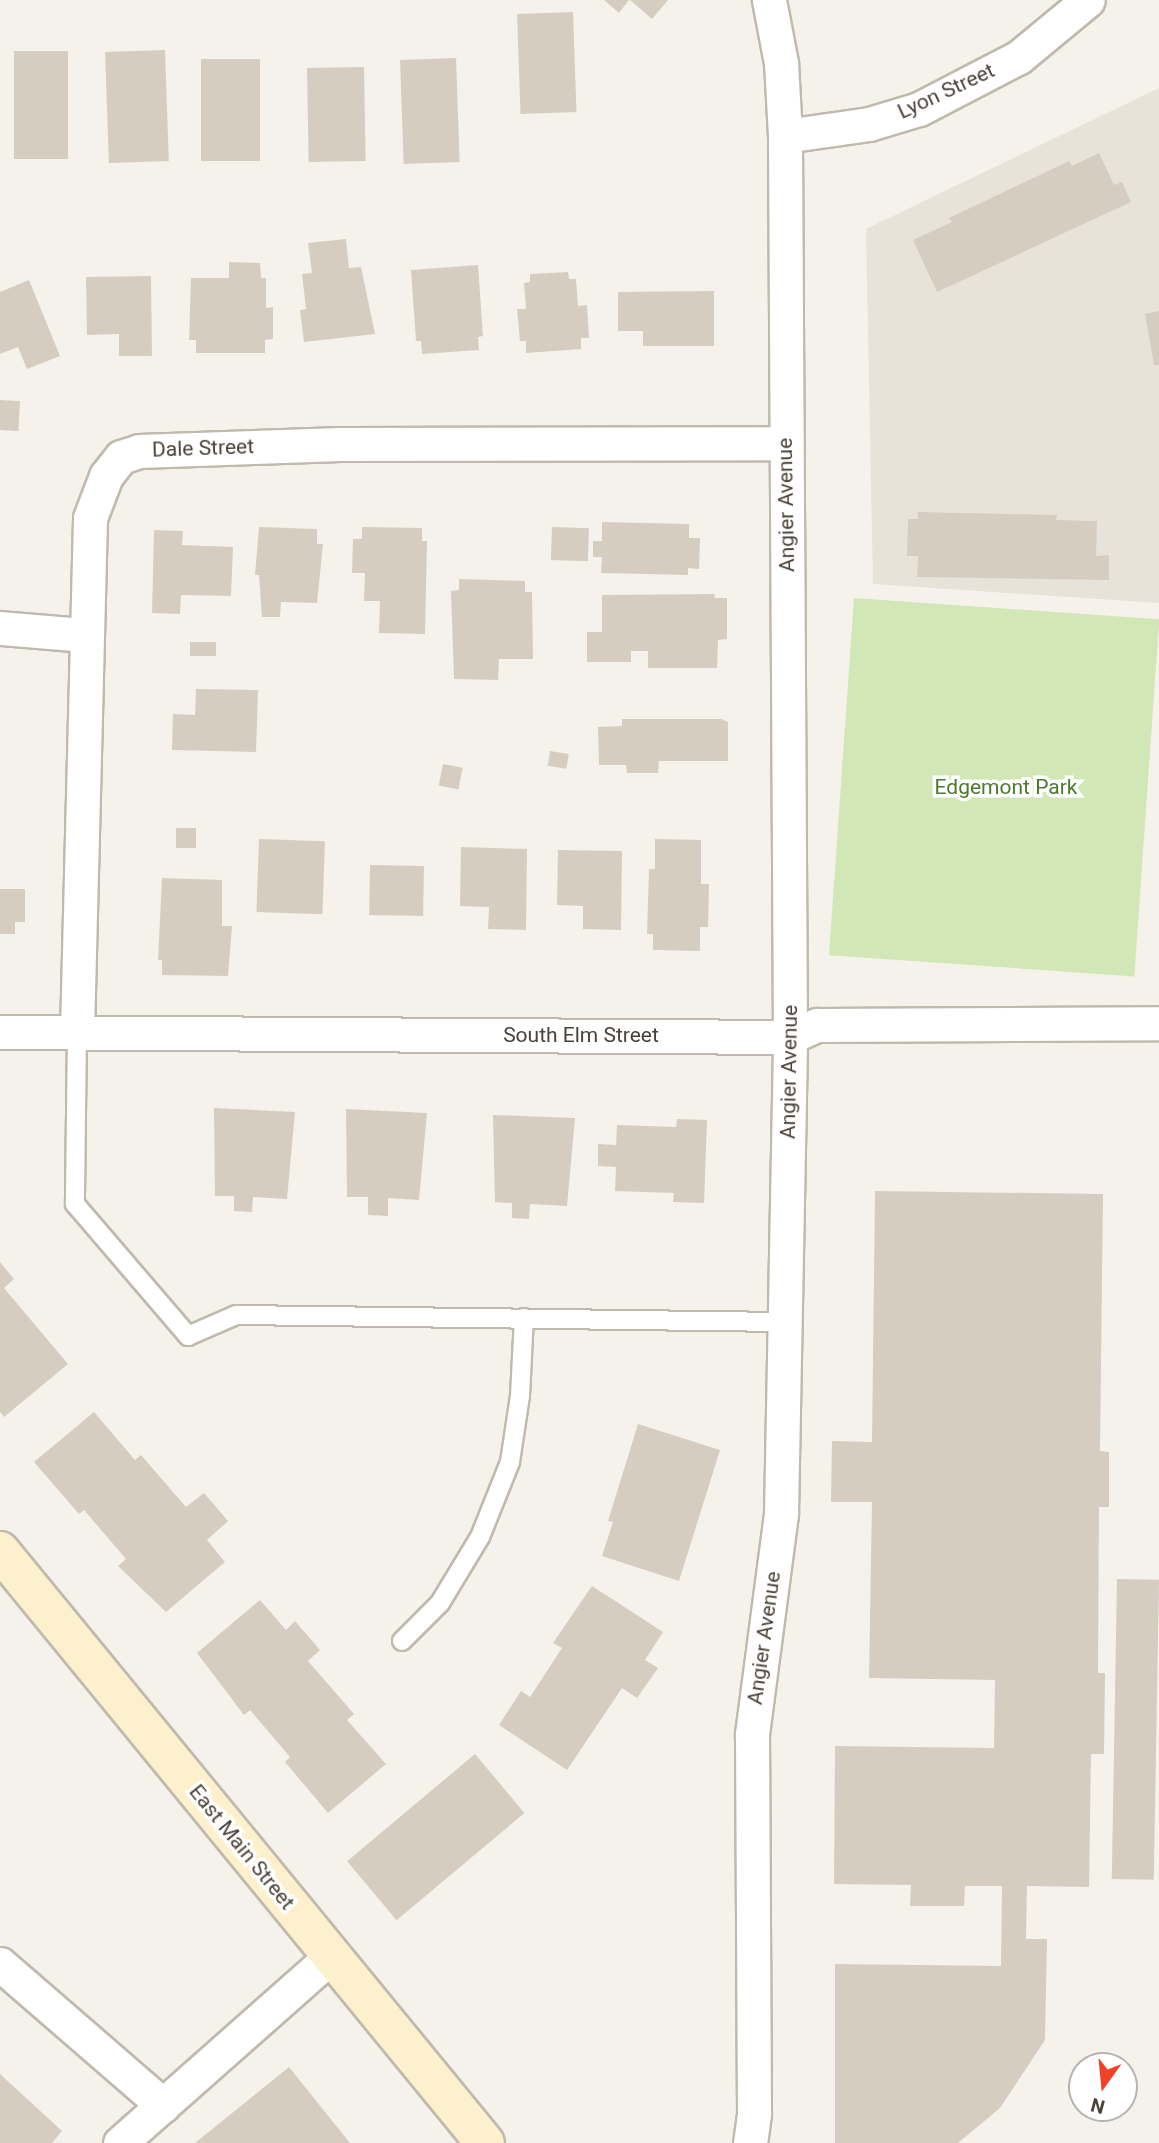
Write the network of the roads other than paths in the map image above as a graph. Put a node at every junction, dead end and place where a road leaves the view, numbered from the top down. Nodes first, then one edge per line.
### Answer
1 (769, 0) edge
2 (1087, 0) edge
3 (785, 136) junction
4 (786, 443) junction
5 (0, 628) edge
6 (84, 635) junction
7 (1159, 1023) edge
8 (0, 1032) edge
9 (76, 1032) junction
10 (790, 1037) junction
11 (524, 1318) junction
12 (785, 1322) junction
13 (0, 1551) edge
14 (402, 1641) dead end
15 (331, 1956) junction
16 (0, 1964) edge
17 (163, 2105) junction
18 (120, 2143) edge
19 (485, 2143) edge
20 (750, 2143) edge

1 - 3 street, Angier Avenue
2 - 3 street, Lyon Street
3 - 4 street, Angier Avenue
4 - 6 street, Dale Street
4 - 10 street, Angier Avenue
5 - 6 street
6 - 9 street, Dale Street
7 - 10 street, South Elm Street
8 - 9 street, South Elm Street
9 - 10 street, South Elm Street
9 - 11 lane
10 - 12 street, Angier Avenue
11 - 12 lane
11 - 14 lane
12 - 20 street, Angier Avenue
13 - 15 street, East Main Street
15 - 17 street
15 - 19 street, East Main Street
16 - 17 street
17 - 18 street

